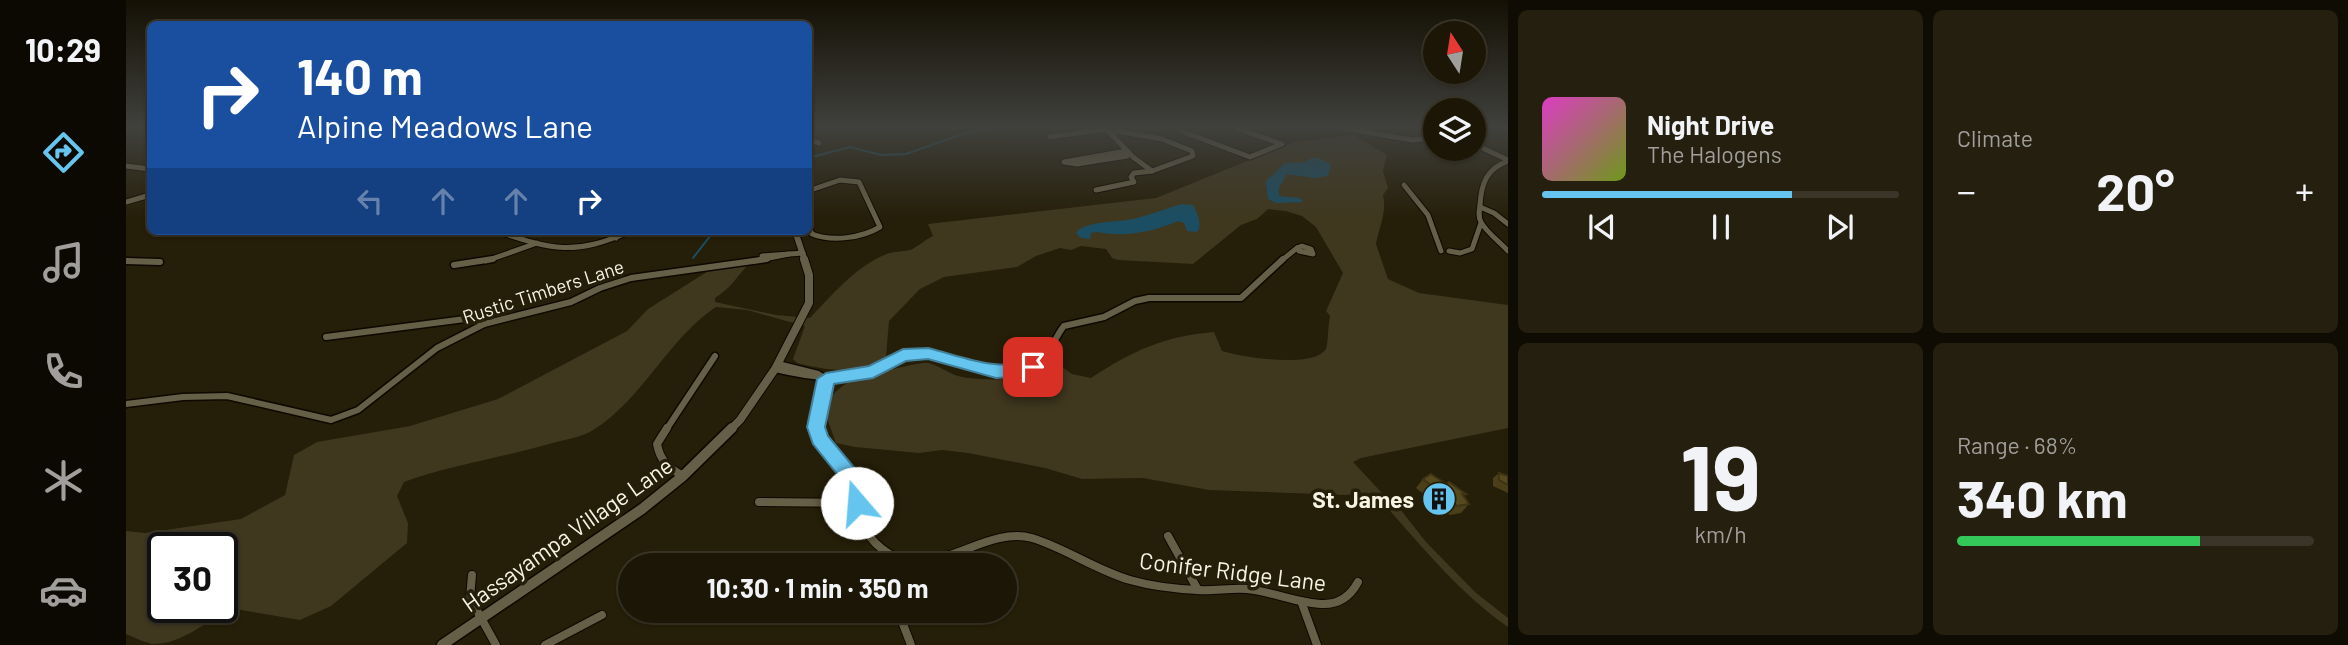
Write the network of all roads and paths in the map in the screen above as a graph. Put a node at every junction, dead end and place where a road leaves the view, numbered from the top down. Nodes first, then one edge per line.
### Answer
1 (1086, 158) edge
2 (1114, 158) edge
3 (1136, 158) edge
4 (1186, 158) edge
5 (1508, 160) edge
6 (126, 166) edge
7 (147, 169) edge
8 (1152, 171) junction
9 (1405, 186) dead end
10 (812, 190) edge
11 (1096, 190) dead end
12 (147, 196) edge
13 (126, 202) edge
14 (1480, 207) junction
15 (1481, 223) junction
16 (1508, 225) edge
17 (812, 234) edge
18 (510, 235) edge
19 (612, 235) edge
20 (622, 235) edge
21 (796, 235) edge
22 (616, 238) junction
23 (537, 243) junction
24 (1297, 248) dead end
25 (1441, 251) dead end
26 (1449, 251) dead end
27 (1508, 251) edge
28 (803, 253) junction
29 (126, 261) edge
30 (160, 262) dead end
31 (454, 265) dead end
32 (484, 324) junction
33 (326, 337) dead end
34 (715, 356) dead end
35 (777, 366) junction
36 (826, 379) junction
37 (126, 404) edge
38 (683, 476) junction
39 (759, 502) dead end
40 (857, 503) junction
41 (1168, 536) dead end
42 (888, 553) edge
43 (955, 553) edge
44 (472, 575) dead end
45 (1358, 582) dead end
46 (1198, 590) junction
47 (1301, 601) junction
48 (602, 615) dead end
49 (481, 619) junction
50 (903, 623) edge
51 (442, 645) edge
52 (496, 645) edge
53 (545, 645) edge
54 (911, 645) edge
55 (1317, 645) edge

1 - 2 street
3 - 8 street
4 - 8 street
5 - 14 street
6 - 7 street
8 - 11 street
9 - 25 street
10 - 17 street
12 - 13 street
14 - 15 street
14 - 16 street
15 - 26 street
15 - 27 street
18 - 23 street
19 - 22 street
20 - 22 street
21 - 28 street, Hassayampa Village Lane
22 - 23 street
23 - 31 street
24 - 36 street
28 - 32 street, Rustic Timbers Lane
28 - 35 street, Hassayampa Village Lane
29 - 30 street
32 - 33 street
32 - 37 street, Rustic Timbers Lane
34 - 38 street
35 - 36 street
35 - 38 street, Hassayampa Village Lane
36 - 40 street, Conifer Ridge Lane
38 - 49 street, Hassayampa Village Lane
39 - 40 street
40 - 42 street, Conifer Ridge Lane
41 - 46 street
43 - 46 street, Conifer Ridge Lane
44 - 49 street
45 - 47 street, Conifer Ridge Lane
46 - 47 street, Conifer Ridge Lane
47 - 55 street
48 - 53 street
49 - 51 street, Hassayampa Village Lane
49 - 52 street
50 - 54 street

